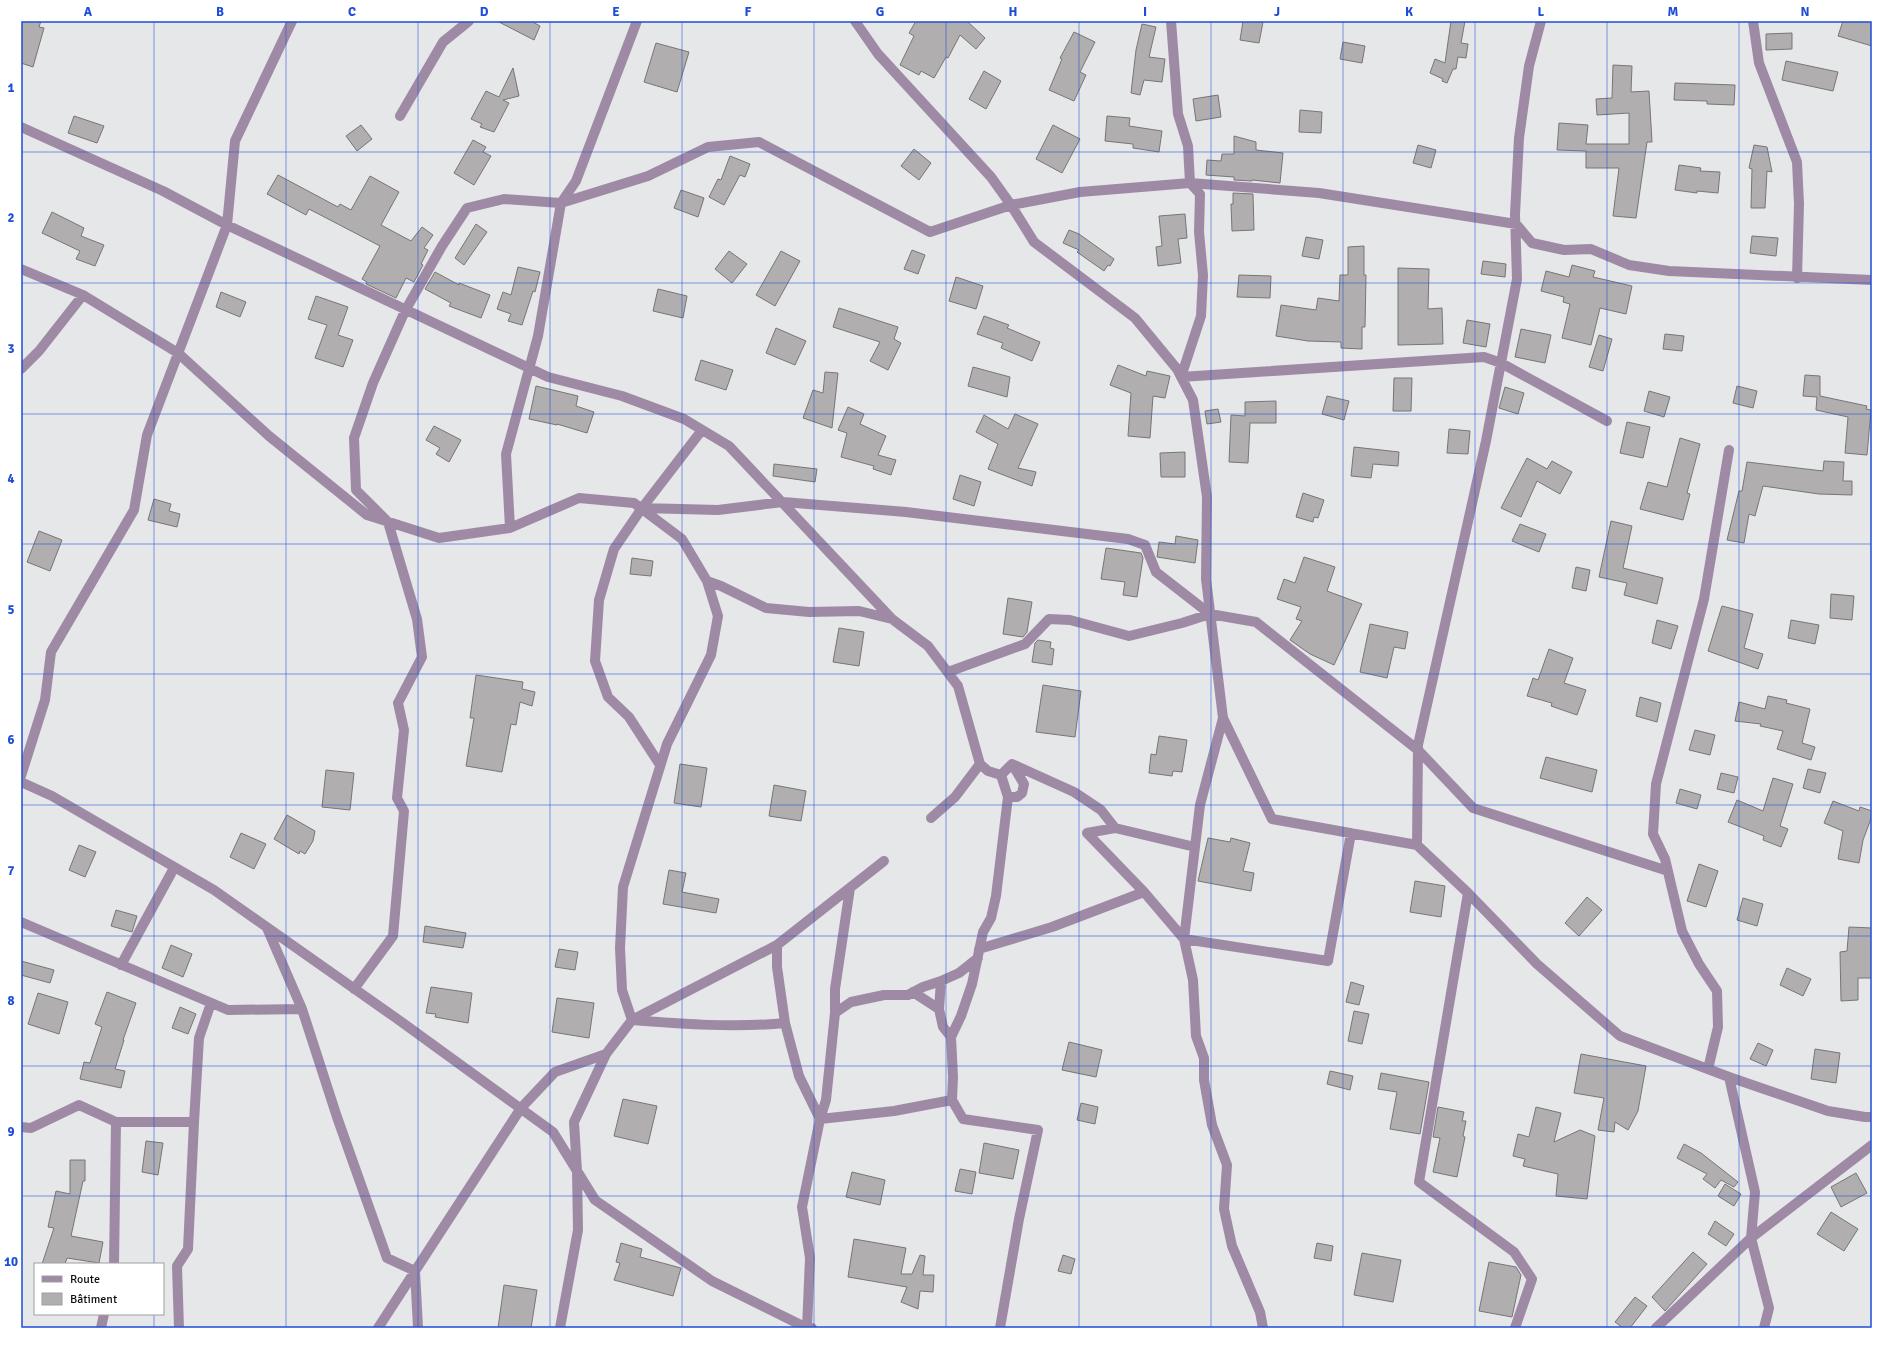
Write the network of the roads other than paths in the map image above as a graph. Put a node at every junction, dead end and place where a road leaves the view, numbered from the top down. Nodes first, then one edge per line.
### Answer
1 (292, 21) edge
2 (470, 21) edge
3 (636, 21) edge
4 (855, 21) edge
5 (1171, 21) edge
6 (1541, 21) edge
7 (1753, 21) edge
8 (400, 116) dead end
9 (21, 127) edge
10 (1190, 183) junction
11 (561, 203) junction
12 (1011, 205) junction
13 (227, 224) junction
14 (1516, 224) junction
15 (21, 269) edge
16 (1797, 278) junction
17 (1872, 280) edge
18 (83, 295) junction
19 (405, 311) junction
20 (178, 352) junction
21 (1501, 363) junction
22 (21, 369) edge
23 (530, 369) junction
24 (1182, 377) junction
25 (1607, 421) dead end
26 (702, 430) junction
27 (1729, 450) dead end
28 (783, 502) junction
29 (642, 508) junction
30 (388, 522) junction
31 (510, 528) junction
32 (707, 581) junction
33 (1210, 614) junction
34 (892, 619) junction
35 (948, 672) junction
36 (1223, 718) junction
37 (1418, 750) junction
38 (980, 764) junction
39 (1012, 764) junction
40 (660, 765) junction
41 (1001, 775) junction
42 (21, 776) edge
43 (21, 782) edge
44 (1008, 797) junction
45 (931, 818) dead end
46 (1115, 828) junction
47 (1351, 833) junction
48 (1417, 845) junction
49 (1195, 847) junction
50 (884, 861) dead end
51 (174, 868) junction
52 (1668, 871) junction
53 (850, 888) junction
54 (1144, 892) junction
55 (1468, 893) junction
56 (21, 922) edge
57 (267, 928) junction
58 (1184, 939) junction
59 (777, 945) junction
60 (979, 953) junction
61 (121, 964) junction
62 (941, 982) junction
63 (354, 988) junction
64 (913, 992) junction
65 (211, 1003) junction
66 (302, 1009) junction
67 (940, 1009) junction
68 (835, 1013) junction
69 (632, 1020) junction
70 (785, 1023) junction
71 (951, 1036) junction
72 (606, 1054) junction
73 (1708, 1069) junction
74 (1729, 1077) junction
75 (952, 1100) junction
76 (521, 1108) junction
77 (1872, 1117) edge
78 (820, 1119) junction
79 (116, 1122) junction
80 (194, 1122) junction
81 (21, 1127) edge
82 (1872, 1145) edge
83 (577, 1171) junction
84 (1751, 1238) junction
85 (114, 1263) edge
86 (415, 1271) junction
87 (104, 1315) edge
88 (101, 1328) edge
89 (179, 1328) edge
90 (378, 1328) edge
91 (418, 1328) edge
92 (560, 1328) edge
93 (807, 1328) edge
94 (812, 1328) edge
95 (1000, 1328) edge
96 (1263, 1328) edge
97 (1515, 1328) edge
98 (1656, 1328) edge
99 (1764, 1328) edge

1 - 13 street
2 - 8 street
3 - 11 street
4 - 12 street
5 - 10 street
6 - 14 street
7 - 16 street
9 - 13 street
10 - 12 street
10 - 14 street
10 - 24 street
11 - 12 street
11 - 19 street
11 - 23 street
12 - 24 street
13 - 19 street
13 - 20 street
14 - 16 street
14 - 21 street
15 - 18 street
16 - 17 street
18 - 20 street
18 - 22 street
19 - 23 street
19 - 30 street
20 - 30 street
20 - 42 street
21 - 24 street
21 - 25 street
21 - 37 street
23 - 26 street
23 - 31 street
24 - 33 street
26 - 28 street
26 - 29 street
27 - 52 street
28 - 29 street
28 - 33 street
28 - 34 street
29 - 31 street
29 - 32 street
29 - 40 street
30 - 31 street
30 - 63 street
32 - 34 street
32 - 40 street
33 - 35 street
33 - 36 street
33 - 37 street
34 - 35 street
35 - 38 street
36 - 47 street
36 - 49 street
37 - 48 street
37 - 52 street
38 - 41 street
38 - 45 street
39 - 41 street
39 - 44 street
39 - 46 street
40 - 69 street
41 - 44 street
43 - 51 street
44 - 60 street
46 - 49 street
46 - 54 street
47 - 48 street
47 - 58 street
48 - 55 street
49 - 58 street
50 - 53 street
51 - 57 street
51 - 61 street
52 - 73 street
53 - 59 street
53 - 68 street
54 - 58 street
54 - 60 street
55 - 73 street
55 - 97 street
56 - 61 street
57 - 63 street
57 - 66 street
58 - 96 street
59 - 69 street
59 - 70 street
60 - 62 street
60 - 71 street
61 - 65 street
62 - 64 street
62 - 67 street
63 - 76 street
64 - 67 street
64 - 68 street
65 - 66 street
65 - 80 street
66 - 86 street
67 - 71 street
68 - 78 street
69 - 70 street
69 - 72 street
70 - 78 street
71 - 75 street
72 - 76 street
72 - 83 street
73 - 74 street
74 - 77 street
74 - 84 street
75 - 78 street
75 - 95 street
76 - 83 street
76 - 86 street
78 - 93 street
79 - 80 street
79 - 81 street
79 - 85 street
80 - 89 street
82 - 84 street
83 - 92 street
83 - 93 street
84 - 98 street
84 - 99 street
86 - 90 street
86 - 91 street
87 - 88 street
93 - 94 street

